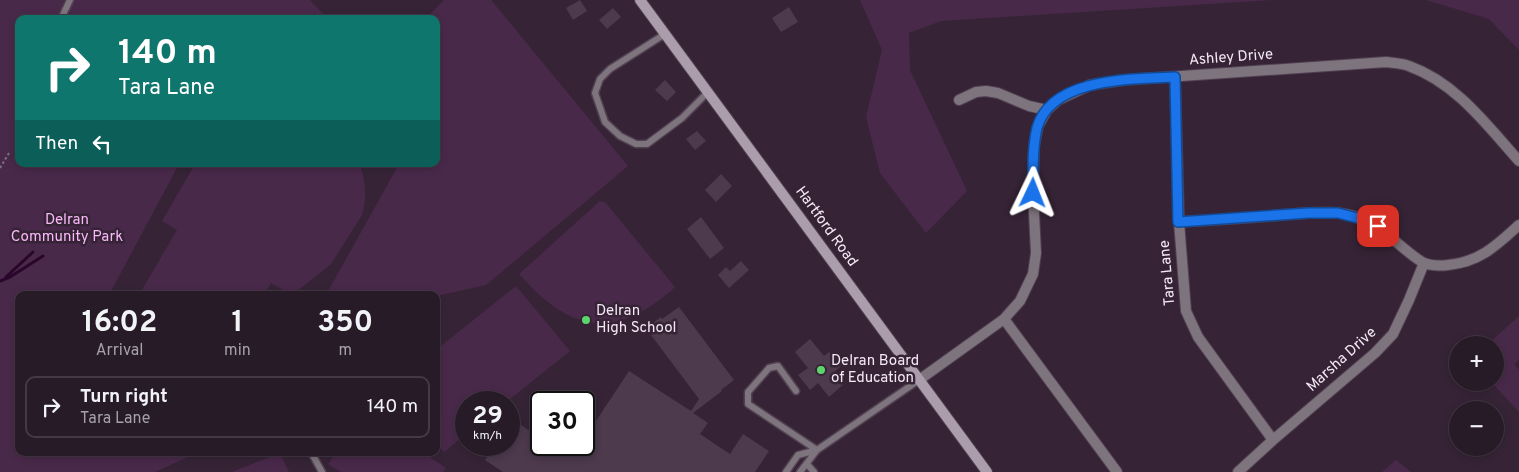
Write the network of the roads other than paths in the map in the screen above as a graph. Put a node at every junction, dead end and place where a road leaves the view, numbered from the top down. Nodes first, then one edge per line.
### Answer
1 (70, 0) edge
2 (640, 0) edge
3 (63, 15) edge
4 (665, 34) junction
5 (1175, 77) junction
6 (708, 92) junction
7 (959, 100) dead end
8 (1047, 110) junction
9 (1519, 161) edge
10 (1178, 222) junction
11 (1519, 224) edge
12 (1424, 263) junction
13 (1004, 319) junction
14 (919, 380) junction
15 (796, 392) dead end
16 (1273, 440) junction
17 (817, 450) junction
18 (313, 456) edge
19 (807, 464) junction
20 (322, 472) edge
21 (786, 472) edge
22 (800, 472) edge
23 (814, 472) edge
24 (988, 472) edge
25 (1117, 472) edge
26 (1238, 472) edge

1 - 3 lane
2 - 4 main road, Hartford Road
4 - 6 main road, Hartford Road
4 - 6 lane
5 - 8 street, Ashley Drive
5 - 9 street, Ashley Drive
5 - 10 street, Tara Lane
6 - 14 main road, Hartford Road
7 - 8 street
8 - 13 street
10 - 12 street
10 - 16 street, Tara Lane
11 - 12 street
12 - 16 street, Marsha Drive
13 - 14 street
13 - 25 street
14 - 17 lane
14 - 24 main road, Hartford Road
15 - 17 lane
16 - 26 street, Marsha Drive
17 - 19 lane
17 - 21 lane
18 - 20 lane
19 - 22 lane
19 - 23 lane

